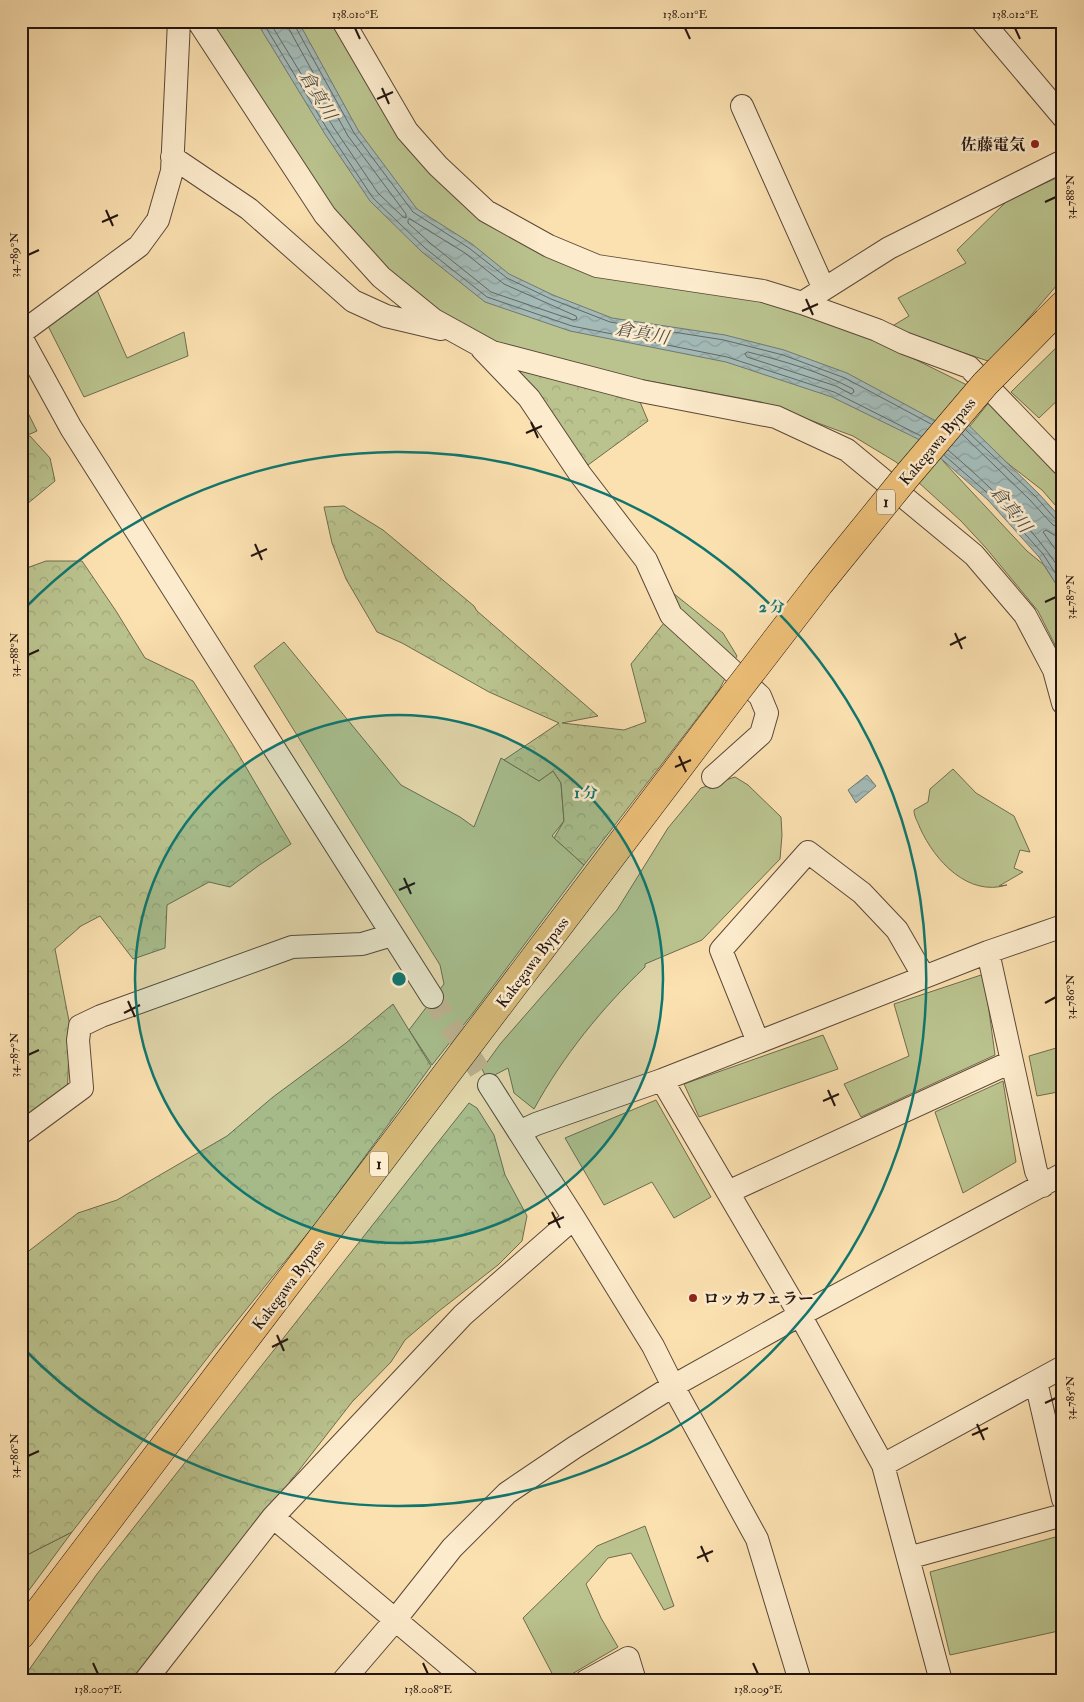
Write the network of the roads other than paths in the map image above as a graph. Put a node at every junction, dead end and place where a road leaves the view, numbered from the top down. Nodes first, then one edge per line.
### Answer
1 (179, 21) edge
2 (198, 21) edge
3 (343, 21) edge
4 (982, 21) edge
5 (742, 106) dead end
6 (1063, 117) edge
7 (172, 157) junction
8 (1063, 161) edge
9 (824, 289) junction
10 (802, 303) junction
11 (1055, 313) edge
12 (458, 334) junction
13 (21, 335) edge
14 (478, 345) junction
15 (1063, 466) edge
16 (1063, 703) edge
17 (713, 777) dead end
18 (1063, 926) edge
19 (392, 935) junction
20 (988, 952) junction
21 (924, 977) junction
22 (432, 997) tunnel mouth
23 (758, 1042) junction
24 (1011, 1062) junction
25 (662, 1080) junction
26 (489, 1085) tunnel mouth
27 (21, 1132) edge
28 (519, 1132) junction
29 (1063, 1174) edge
30 (1043, 1186) junction
31 (728, 1192) junction
32 (574, 1218) junction
33 (800, 1315) junction
34 (1063, 1367) edge
35 (1036, 1382) junction
36 (673, 1386) junction
37 (883, 1465) junction
38 (1063, 1499) edge
39 (1063, 1516) edge
40 (273, 1517) junction
41 (908, 1558) junction
42 (396, 1619) junction
43 (21, 1634) edge
44 (145, 1681) edge
45 (343, 1681) edge
46 (468, 1681) edge
47 (586, 1681) edge
48 (635, 1681) edge
49 (800, 1681) edge
50 (941, 1681) edge

1 - 7 street
2 - 12 street
3 - 10 street
4 - 6 street
5 - 9 street
7 - 12 street
7 - 13 street
8 - 9 street
9 - 10 street
10 - 15 street
11 - 43 highway, Kakegawa Bypass / 1, bridge
12 - 14 street
13 - 19 street
14 - 16 street
14 - 17 street
18 - 20 street
19 - 22 street
19 - 27 street
20 - 21 street
20 - 24 street
21 - 23 street
21 - 23 street
23 - 25 street
24 - 30 street
24 - 31 street
25 - 28 street
25 - 31 street
26 - 28 street
28 - 32 street
29 - 30 street
30 - 33 street
31 - 33 street
32 - 36 street
32 - 40 street
33 - 36 street
33 - 37 street
34 - 35 street
35 - 37 street
35 - 38 street
36 - 42 street
36 - 49 street
37 - 41 street
39 - 41 street
40 - 42 street
40 - 44 street
41 - 50 street
42 - 45 street
42 - 46 street
47 - 48 street

